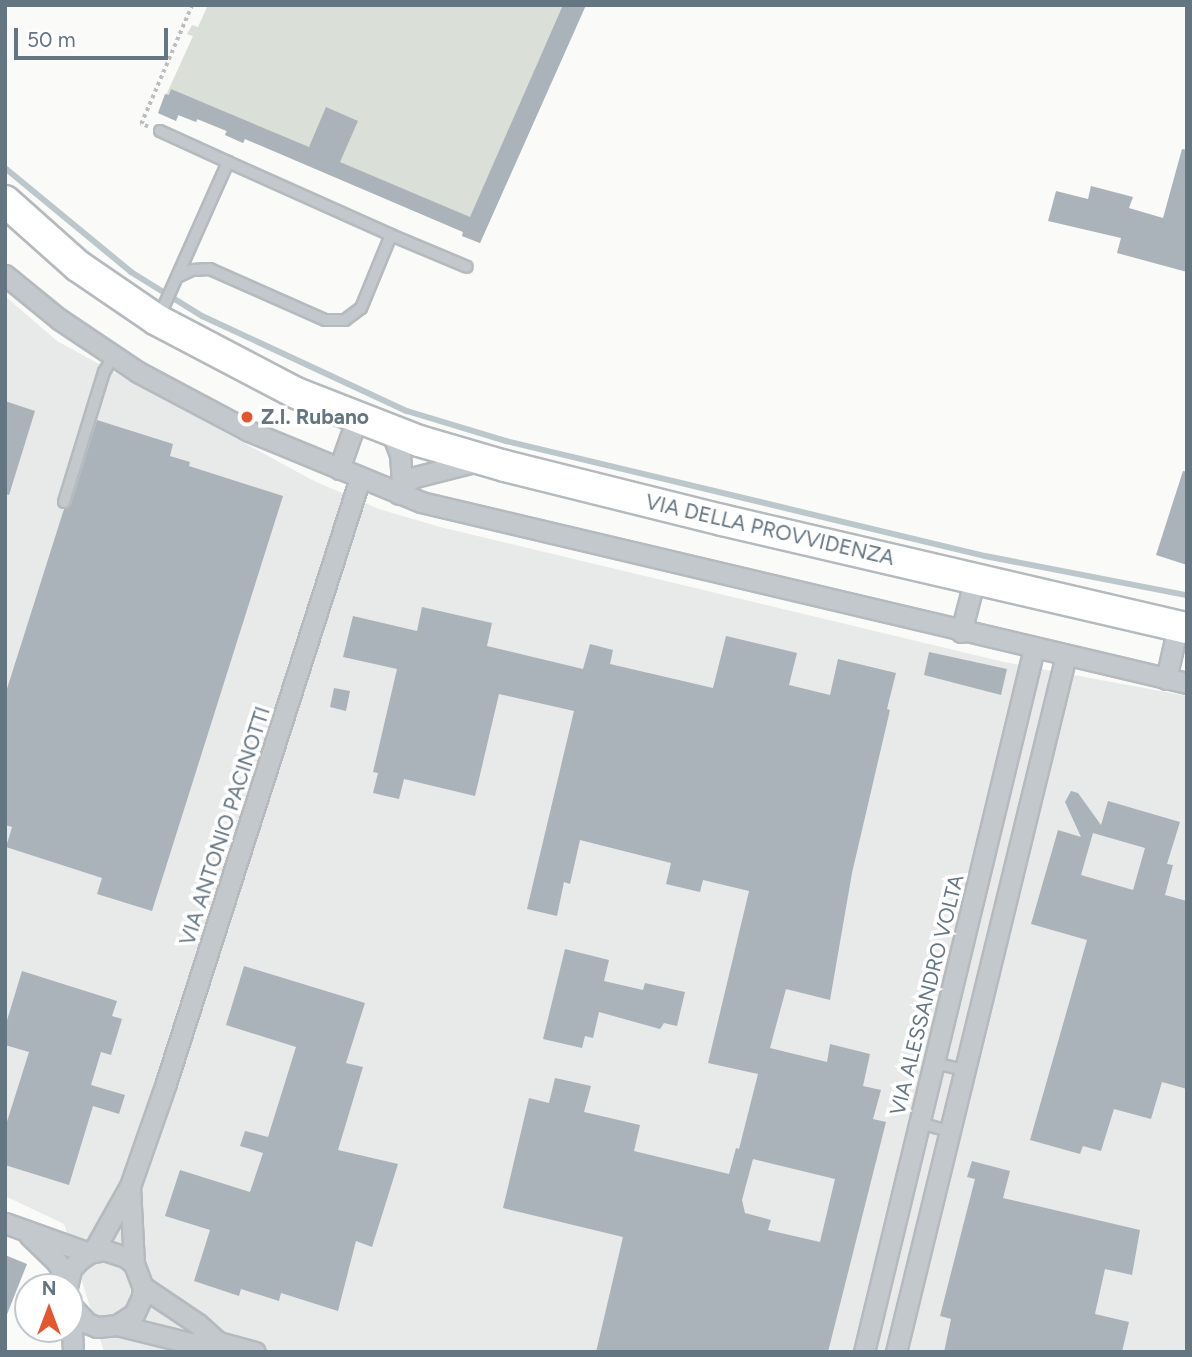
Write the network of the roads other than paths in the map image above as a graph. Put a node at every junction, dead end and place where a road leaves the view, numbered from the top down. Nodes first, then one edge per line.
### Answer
1 (160, 131) road end
2 (228, 162) junction
3 (5, 201) edge
4 (391, 235) junction
5 (467, 267) dead end
6 (5, 275) edge
7 (178, 279) junction
8 (163, 310) junction
9 (113, 357) junction
10 (357, 418) junction
11 (391, 431) junction
12 (484, 460) junction
13 (339, 469) junction
14 (360, 478) junction
15 (401, 489) junction
16 (64, 502) dead end
17 (975, 578) junction
18 (1173, 622) edge
19 (961, 632) junction
20 (1034, 648) junction
21 (1066, 655) junction
22 (1166, 679) junction
23 (1187, 683) edge
24 (934, 1063) junction
25 (964, 1070) junction
26 (919, 1123) junction
27 (949, 1131) junction
28 (130, 1186) junction
29 (5, 1223) edge
30 (29, 1234) junction
31 (91, 1253) junction
32 (134, 1264) junction
33 (62, 1273) edge
34 (70, 1273) edge
35 (143, 1287) junction
36 (84, 1320) edge
37 (113, 1326) junction
38 (218, 1342) junction
39 (81, 1352) edge
40 (255, 1352) edge
41 (864, 1352) edge
42 (895, 1352) edge

1 - 2 lane
2 - 4 lane
2 - 7 lane
3 - 8 main road, VIA DELLA PROVVIDENZA
4 - 5 lane
4 - 7 lane
6 - 9 street
7 - 8 lane
8 - 10 main road, VIA DELLA PROVVIDENZA
9 - 13 street
9 - 16 lane
10 - 11 main road, VIA DELLA PROVVIDENZA
10 - 13 street
11 - 12 main road, VIA DELLA PROVVIDENZA
11 - 15 street
12 - 15 street
12 - 17 main road, VIA DELLA PROVVIDENZA
13 - 14 street
14 - 15 street
14 - 28 street, VIA ANTONIO PACINOTTI
15 - 19 street
17 - 18 main road, VIA DELLA PROVVIDENZA
17 - 19 street
18 - 22 street
19 - 20 street
20 - 21 street
20 - 24 street, VIA ALESSANDRO VOLTA
21 - 22 street
21 - 25 street
22 - 23 street
24 - 25 lane
24 - 26 street, VIA ALESSANDRO VOLTA
25 - 27 street
26 - 27 lane
26 - 41 street, VIA ALESSANDRO VOLTA
27 - 42 street
28 - 31 street, VIA ANTONIO PACINOTTI
28 - 32 street, VIA ANTONIO PACINOTTI
29 - 30 street
30 - 31 street
30 - 33 street
31 - 32 street
31 - 34 street, VIA ANTONIO PACINOTTI
32 - 35 street, VIA ANTONIO PACINOTTI
35 - 37 street
35 - 38 street
36 - 37 street
37 - 38 street
37 - 39 street
38 - 40 street

